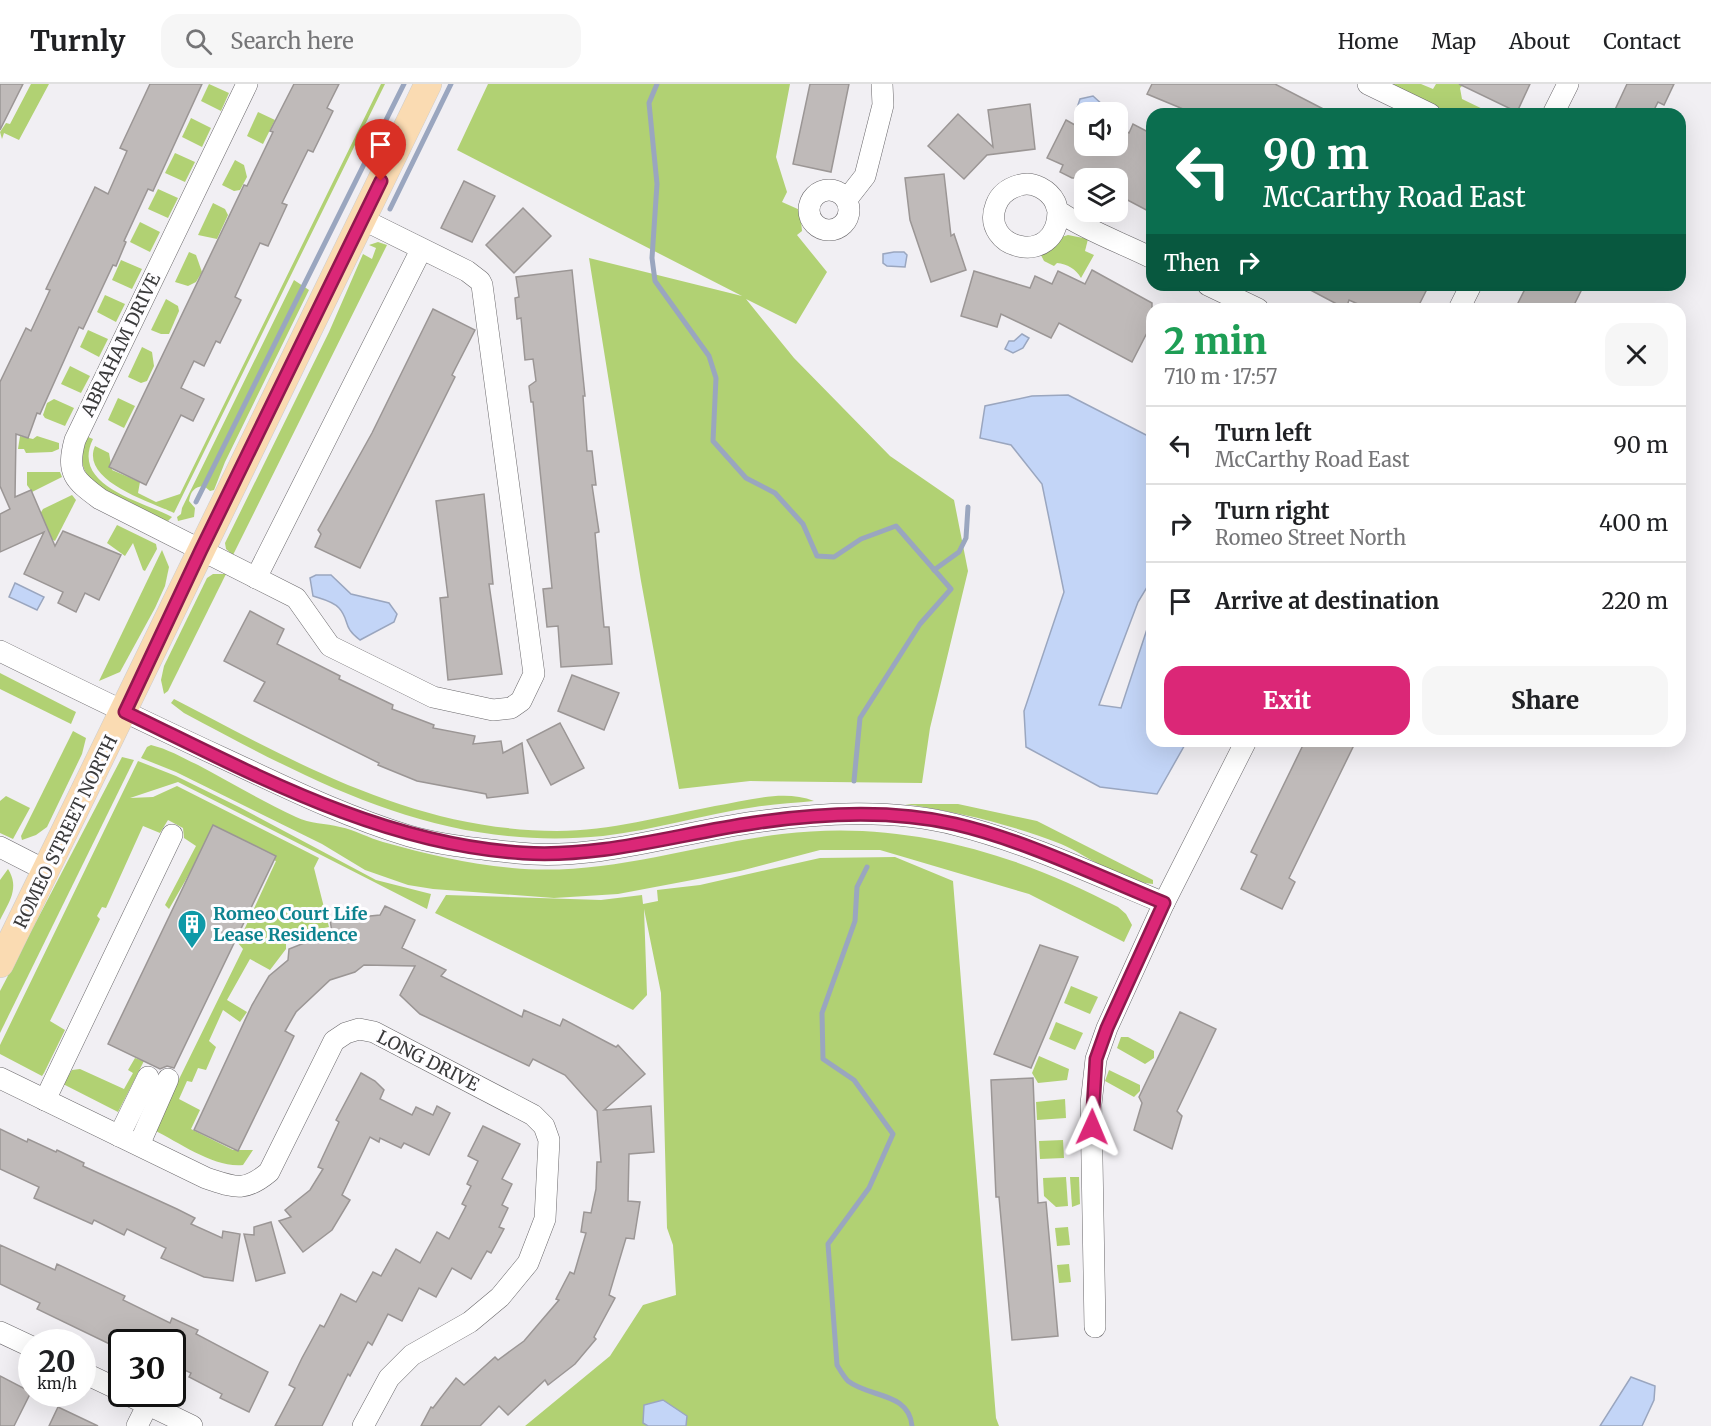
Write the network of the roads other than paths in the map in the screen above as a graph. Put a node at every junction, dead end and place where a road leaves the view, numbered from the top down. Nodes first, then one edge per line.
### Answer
1 (247, 84) edge
2 (428, 84) edge
3 (882, 84) edge
4 (1368, 84) edge
5 (1568, 84) edge
6 (1418, 108) edge
7 (1556, 108) edge
8 (847, 199) dead end
9 (1058, 212) dead end
10 (362, 219) junction
11 (421, 250) junction
12 (1146, 255) edge
13 (1220, 291) edge
14 (1246, 303) edge
15 (201, 550) junction
16 (256, 578) junction
17 (0, 651) edge
18 (125, 712) junction
19 (1243, 747) edge
20 (172, 835) dead end
21 (0, 848) edge
22 (47, 871) junction
23 (1164, 903) junction
24 (0, 964) edge
25 (0, 1078) edge
26 (45, 1100) junction
27 (119, 1136) junction
28 (139, 1145) junction
29 (1095, 1327) dead end
30 (0, 1332) edge
31 (18, 1340) edge
32 (146, 1407) edge
33 (154, 1407) edge
34 (137, 1426) edge
35 (192, 1426) edge
36 (363, 1426) edge

1 - 15 street, ABRAHAM DRIVE
2 - 10 main road, ROMEO STREET NORTH
3 - 8 street
4 - 6 street
5 - 7 street
9 - 12 street
10 - 11 street, ABRAHAM DRIVE
10 - 15 main road, ROMEO STREET NORTH
11 - 16 street
11 - 16 street, ABRAHAM DRIVE
13 - 14 street
15 - 16 street, ABRAHAM DRIVE
15 - 18 main road, ROMEO STREET NORTH
17 - 18 street
18 - 22 main road, ROMEO STREET NORTH
18 - 23 street
19 - 23 street
20 - 26 street
21 - 22 street
22 - 24 main road, ROMEO STREET NORTH
23 - 29 street
25 - 26 street, LONG DRIVE
26 - 27 street, LONG DRIVE
27 - 28 street, LONG DRIVE
27 - 28 street
28 - 36 street, LONG DRIVE
30 - 31 street
32 - 34 street
33 - 35 street

